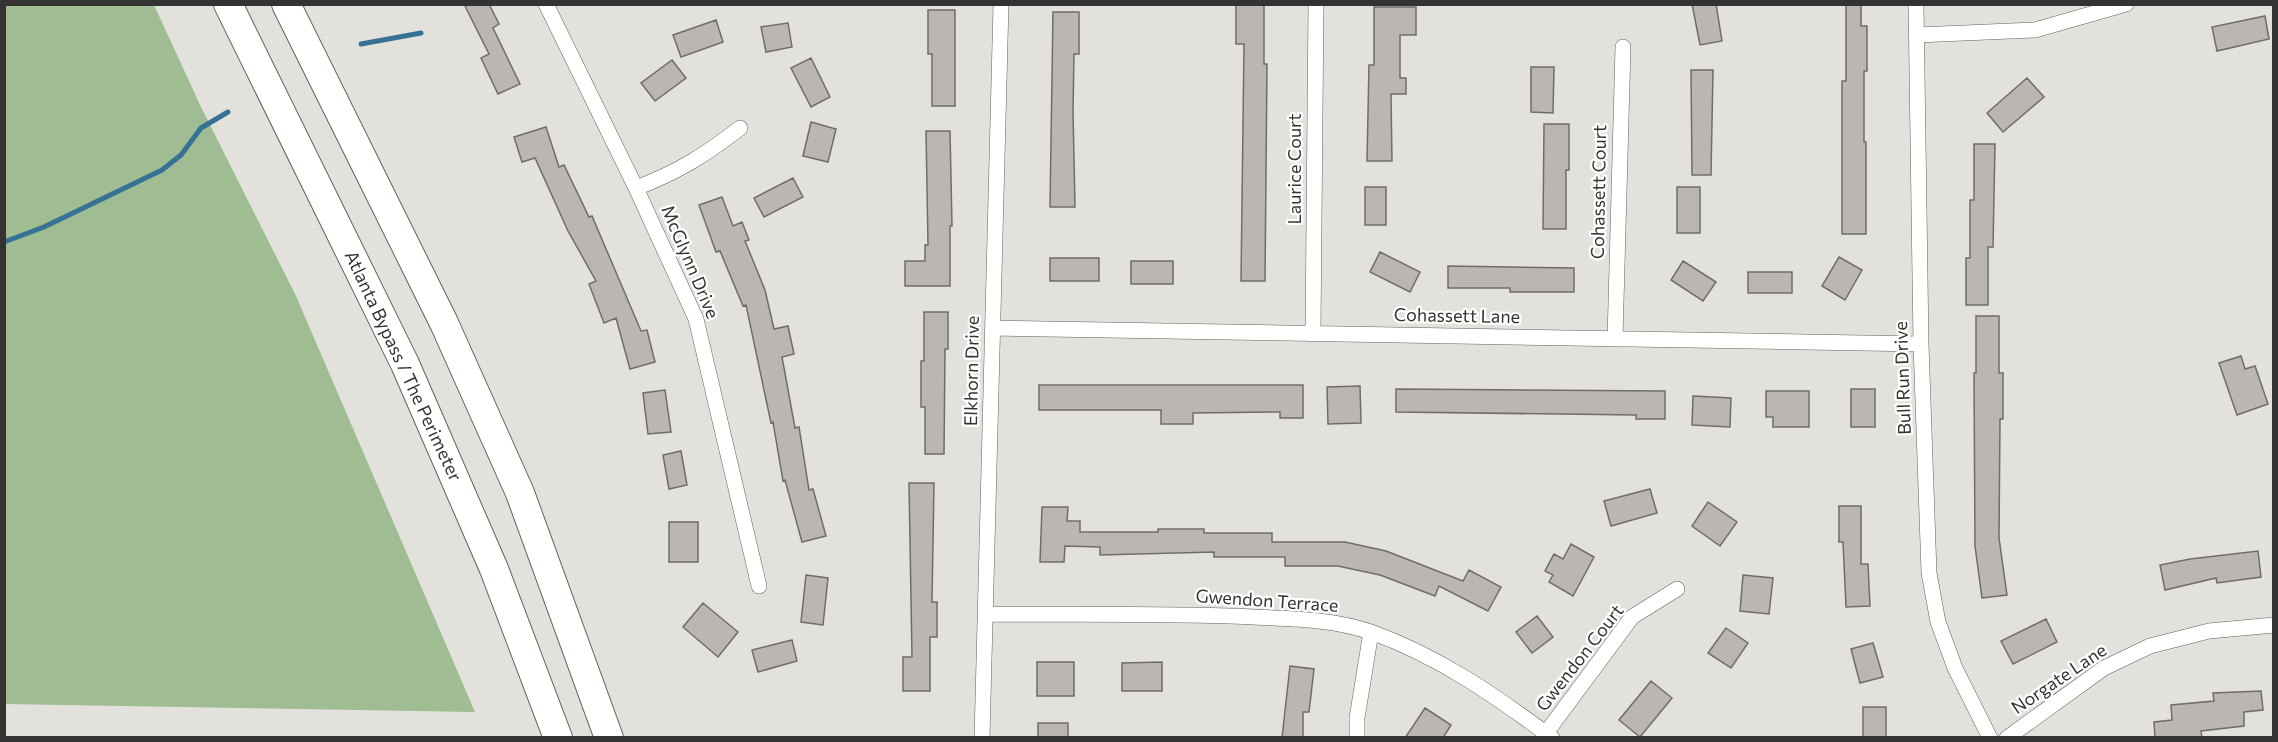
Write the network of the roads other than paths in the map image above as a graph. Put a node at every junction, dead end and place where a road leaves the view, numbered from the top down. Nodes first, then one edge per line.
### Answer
1 (228, 4) edge
2 (286, 4) edge
3 (546, 4) edge
4 (1001, 4) edge
5 (1316, 4) edge
6 (1916, 4) edge
7 (2126, 4) edge
8 (1917, 35) junction
9 (1623, 47) dead end
10 (740, 128) dead end
11 (636, 188) junction
12 (993, 328) junction
13 (1313, 333) junction
14 (1615, 339) junction
15 (1921, 344) junction
16 (759, 586) dead end
17 (1677, 589) dead end
18 (986, 614) junction
19 (2274, 625) edge
20 (1371, 632) junction
21 (1549, 736) edge
22 (558, 738) edge
23 (609, 738) edge
24 (982, 738) edge
25 (1357, 738) edge
26 (1990, 738) edge
27 (2007, 738) edge

1 - 22 highway, Atlanta Bypass / The Perimeter
2 - 23 highway
3 - 11 street, McGlynn Drive
4 - 12 street, Elkhorn Drive
5 - 13 street, Laurice Court
6 - 8 street, Bull Run Drive
7 - 8 street
8 - 15 street, Bull Run Drive
9 - 14 street, Cohassett Court
10 - 11 street
11 - 16 street, McGlynn Drive
12 - 13 street, Cohassett Lane
12 - 18 street, Elkhorn Drive
13 - 14 street, Cohassett Lane
14 - 15 street, Cohassett Lane
15 - 26 street, Bull Run Drive
17 - 21 street, Gwendon Court
18 - 20 street, Gwendon Terrace
18 - 24 street, Elkhorn Drive
19 - 27 street, Norgate Lane
20 - 21 street, Gwendon Terrace
20 - 25 street

